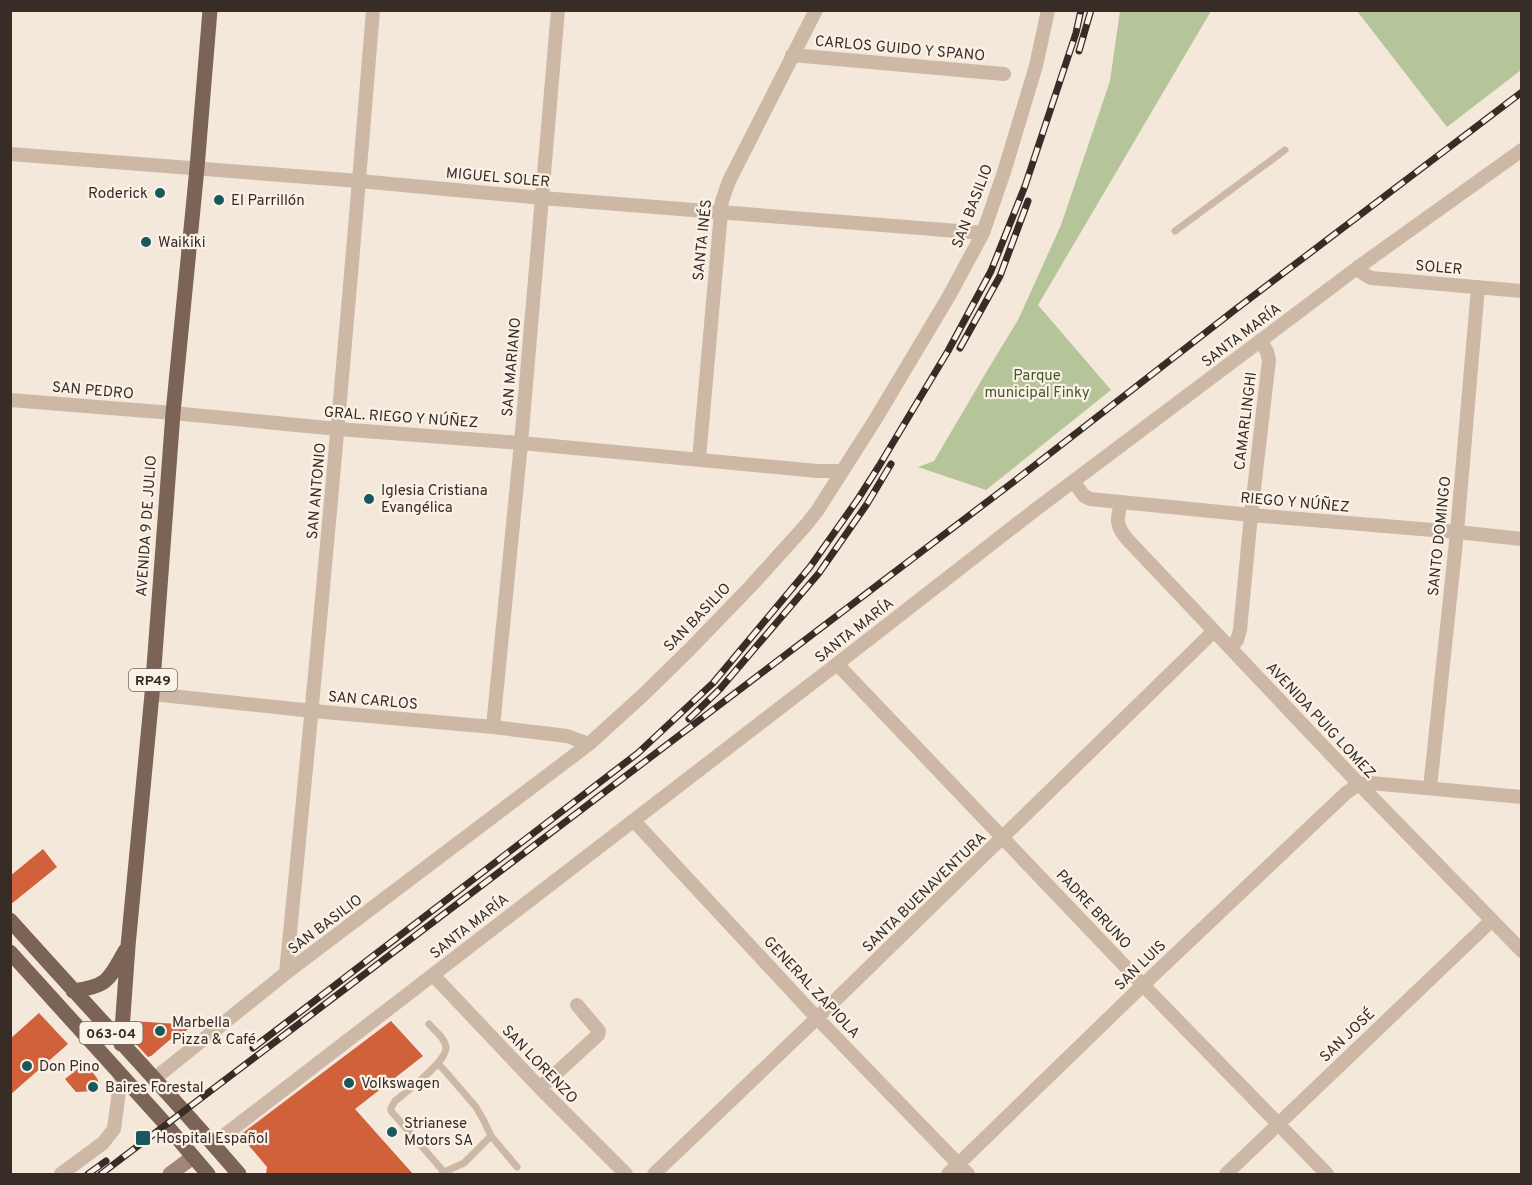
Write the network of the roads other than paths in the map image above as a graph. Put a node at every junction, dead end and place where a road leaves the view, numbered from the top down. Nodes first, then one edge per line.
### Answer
1 (210, 10) edge
2 (373, 10) edge
3 (558, 10) edge
4 (816, 10) edge
5 (1048, 10) edge
6 (792, 56) junction
7 (1004, 74) dead end
8 (1285, 150) dead end
9 (1521, 150) edge
10 (10, 154) edge
11 (197, 168) junction
12 (359, 181) junction
13 (542, 198) junction
14 (721, 211) junction
15 (1175, 231) dead end
16 (982, 233) junction
17 (1357, 268) junction
18 (1478, 287) junction
19 (1521, 291) edge
20 (1261, 340) junction
21 (10, 400) edge
22 (173, 413) junction
23 (338, 429) junction
24 (521, 442) junction
25 (699, 459) junction
26 (842, 471) junction
27 (1074, 482) junction
28 (1121, 502) junction
29 (1251, 515) junction
30 (1457, 532) junction
31 (1521, 539) edge
32 (1215, 631) junction
33 (1231, 648) junction
34 (837, 664) junction
35 (152, 694) junction
36 (313, 711) junction
37 (494, 727) junction
38 (589, 744) junction
39 (1359, 784) junction
40 (1430, 788) junction
41 (1521, 797) edge
42 (634, 820) junction
43 (1003, 837) junction
44 (10, 920) edge
45 (1492, 920) junction
46 (128, 946) junction
47 (1521, 951) edge
48 (10, 952) edge
49 (286, 973) junction
50 (433, 975) junction
51 (1143, 985) junction
52 (73, 991) junction
53 (577, 1005) dead end
54 (817, 1018) junction
55 (429, 1024) dead end
56 (121, 1044) junction
57 (438, 1063) junction
58 (121, 1076) junction
59 (154, 1079) junction
60 (540, 1088) junction
61 (186, 1113) junction
62 (1278, 1124) junction
63 (168, 1128) junction
64 (491, 1136) junction
65 (213, 1144) junction
66 (193, 1157) junction
67 (517, 1167) dead end
68 (958, 1171) edge
69 (442, 1173) edge
70 (61, 1174) edge
71 (170, 1174) edge
72 (208, 1174) edge
73 (239, 1174) edge
74 (626, 1174) edge
75 (654, 1174) edge
76 (1226, 1174) edge
77 (1327, 1174) edge

1 - 11 main road, AVENIDA 9 DE JULIO / RP49
2 - 12 street, SAN ANTONIO
3 - 13 street, SAN MARIANO
4 - 6 street, SANTA INÉS
5 - 16 street, SAN BASILIO
6 - 7 street, CARLOS GUIDO Y SPANO
6 - 14 street, SANTA INÉS
8 - 15 lane
9 - 17 street, SANTA MARÍA
10 - 11 street, MIGUEL SOLER
11 - 12 street, MIGUEL SOLER
11 - 22 main road, AVENIDA 9 DE JULIO / RP49
12 - 13 street, MIGUEL SOLER
12 - 23 street, SAN ANTONIO
13 - 14 street, MIGUEL SOLER
13 - 24 street, SAN MARIANO
14 - 16 street, MIGUEL SOLER
14 - 25 street, SANTA INÉS
16 - 26 street, SAN BASILIO
17 - 18 street, SOLER
17 - 20 street, SANTA MARÍA
18 - 19 street, SOLER
18 - 30 street, SANTO DOMINGO
20 - 27 street, SANTA MARÍA
20 - 29 street, CAMARLINGHI
21 - 22 street, SAN PEDRO
22 - 23 street, GRAL. RIEGO Y NÚÑEZ
22 - 35 main road, AVENIDA 9 DE JULIO / RP49
23 - 24 street, GRAL. RIEGO Y NÚÑEZ
23 - 36 street, SAN ANTONIO
24 - 25 street, GRAL. RIEGO Y NÚÑEZ
24 - 37 street, SAN MARIANO
25 - 26 street, GRAL. RIEGO Y NÚÑEZ
26 - 38 street, SAN BASILIO
27 - 28 street, RIEGO Y NÚÑEZ
27 - 34 street, SANTA MARÍA
28 - 29 street, RIEGO Y NÚÑEZ
28 - 32 street, AVENIDA PUIG LOMEZ
29 - 30 street, RIEGO Y NÚÑEZ
29 - 33 street, CAMARLINGHI
30 - 31 street, RIEGO Y NÚÑEZ
30 - 40 street, SANTO DOMINGO
32 - 33 street, AVENIDA PUIG LOMEZ
32 - 43 street, SANTA BUENAVENTURA
33 - 39 street, AVENIDA PUIG LOMEZ
34 - 42 street, SANTA MARÍA
34 - 43 street, PADRE BRUNO
35 - 36 street, SAN CARLOS
35 - 46 main road, AVENIDA 9 DE JULIO / RP49
36 - 37 street, SAN CARLOS
36 - 49 street, SAN ANTONIO
37 - 38 street, SAN CARLOS
38 - 49 street, SAN BASILIO
39 - 40 street
39 - 45 street, AVENIDA PUIG LOMEZ
39 - 51 street, SAN LUIS
40 - 41 street
42 - 50 street, SANTA MARÍA
42 - 54 street, GENERAL ZAPIOLA
43 - 51 street, PADRE BRUNO
43 - 54 street, SANTA BUENAVENTURA
44 - 52 main road, 063-04
45 - 47 street, AVENIDA PUIG LOMEZ
45 - 62 street, SAN JOSÉ
46 - 52 main road, RP49
46 - 56 main road, AVENIDA 9 DE JULIO / RP49
48 - 58 main road, 063-04
49 - 59 street, SAN BASILIO
50 - 60 street, SAN LORENZO
50 - 65 street, SANTA MARÍA
51 - 62 street, PADRE BRUNO
51 - 68 street, SAN LUIS
52 - 56 main road, 063-04
53 - 60 street
54 - 68 street, GENERAL ZAPIOLA
54 - 75 street, SANTA BUENAVENTURA
55 - 57 lane
56 - 59 main road, 063-04
57 - 64 lane
57 - 69 lane
58 - 63 main road, 063-04
58 - 70 street
59 - 61 main road, 063-04
60 - 74 street, SAN LORENZO
61 - 63 main road
61 - 65 main road, 063-04
62 - 76 street, SAN JOSÉ
62 - 77 street, PADRE BRUNO
63 - 66 main road, 063-04
64 - 67 lane
64 - 69 lane
65 - 73 main road, 063-04
66 - 71 street
66 - 72 main road, 063-04

